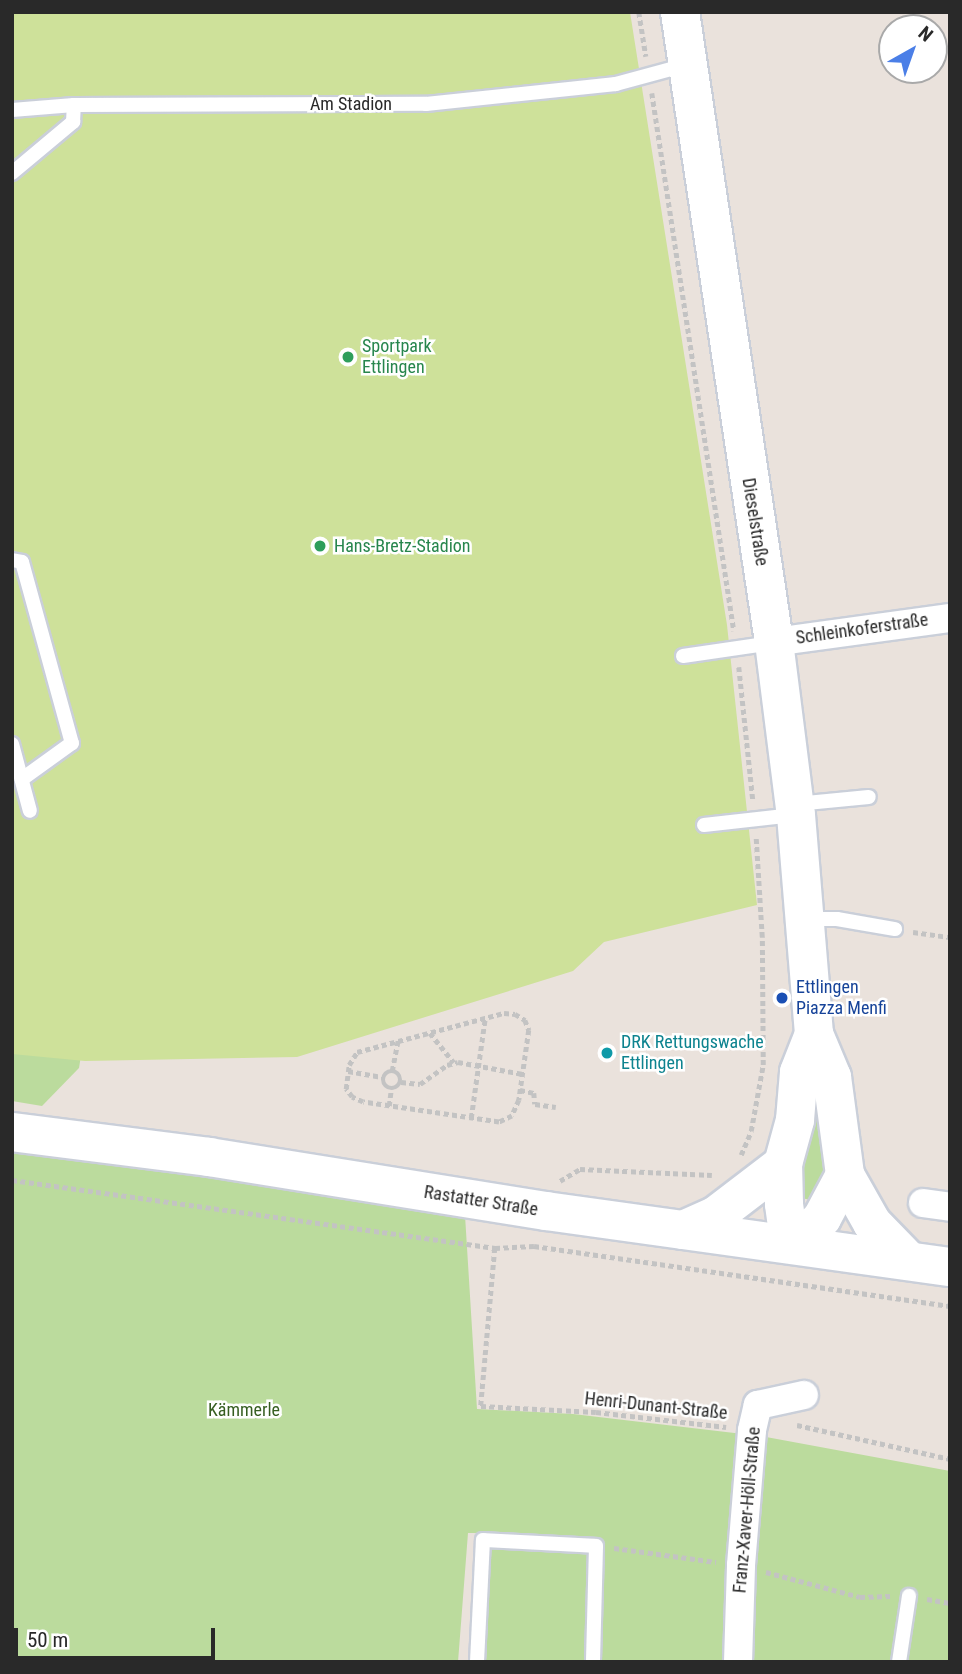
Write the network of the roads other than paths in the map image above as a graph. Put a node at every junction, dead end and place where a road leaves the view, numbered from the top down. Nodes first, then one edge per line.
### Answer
1 (680, 12) edge
2 (686, 65) junction
3 (74, 105) junction
4 (12, 110) edge
5 (12, 173) edge
6 (12, 560) edge
7 (950, 618) edge
8 (774, 642) junction
9 (683, 656) dead end
10 (12, 744) edge
11 (22, 779) junction
12 (869, 797) dead end
13 (795, 810) junction
14 (30, 811) dead end
15 (704, 825) dead end
16 (806, 919) junction
17 (895, 929) road end
18 (814, 1034) junction
19 (12, 1132) edge
20 (783, 1164) junction
21 (845, 1175) junction
22 (683, 1230) junction
23 (795, 1245) junction
24 (909, 1261) junction
25 (950, 1267) edge
26 (804, 1395) dead end
27 (909, 1596) road end
28 (477, 1662) edge
29 (593, 1662) edge
30 (738, 1662) edge
31 (899, 1662) edge

1 - 2 street, Dieselstraße
2 - 3 lane, Am Stadion
2 - 8 street, Dieselstraße
3 - 4 lane, Am Stadion
3 - 5 lane
6 - 11 lane
7 - 8 street, Schleinkoferstraße
8 - 9 lane
8 - 13 street, Dieselstraße
10 - 11 lane
11 - 14 lane
12 - 13 lane
13 - 15 lane
13 - 16 street, Dieselstraße
16 - 17 lane
16 - 18 street, Dieselstraße
18 - 20 street, Dieselstraße
18 - 21 street, Dieselstraße
19 - 22 street, Rastatter Straße
20 - 22 street
20 - 23 street, Dieselstraße
21 - 23 street
21 - 24 street, Dieselstraße
22 - 23 street, Rastatter Straße
23 - 24 street, Rastatter Straße
24 - 25 street, Rastatter Straße
26 - 30 street, Franz-Xaver-Höll-Straße
27 - 31 lane
28 - 29 lane

